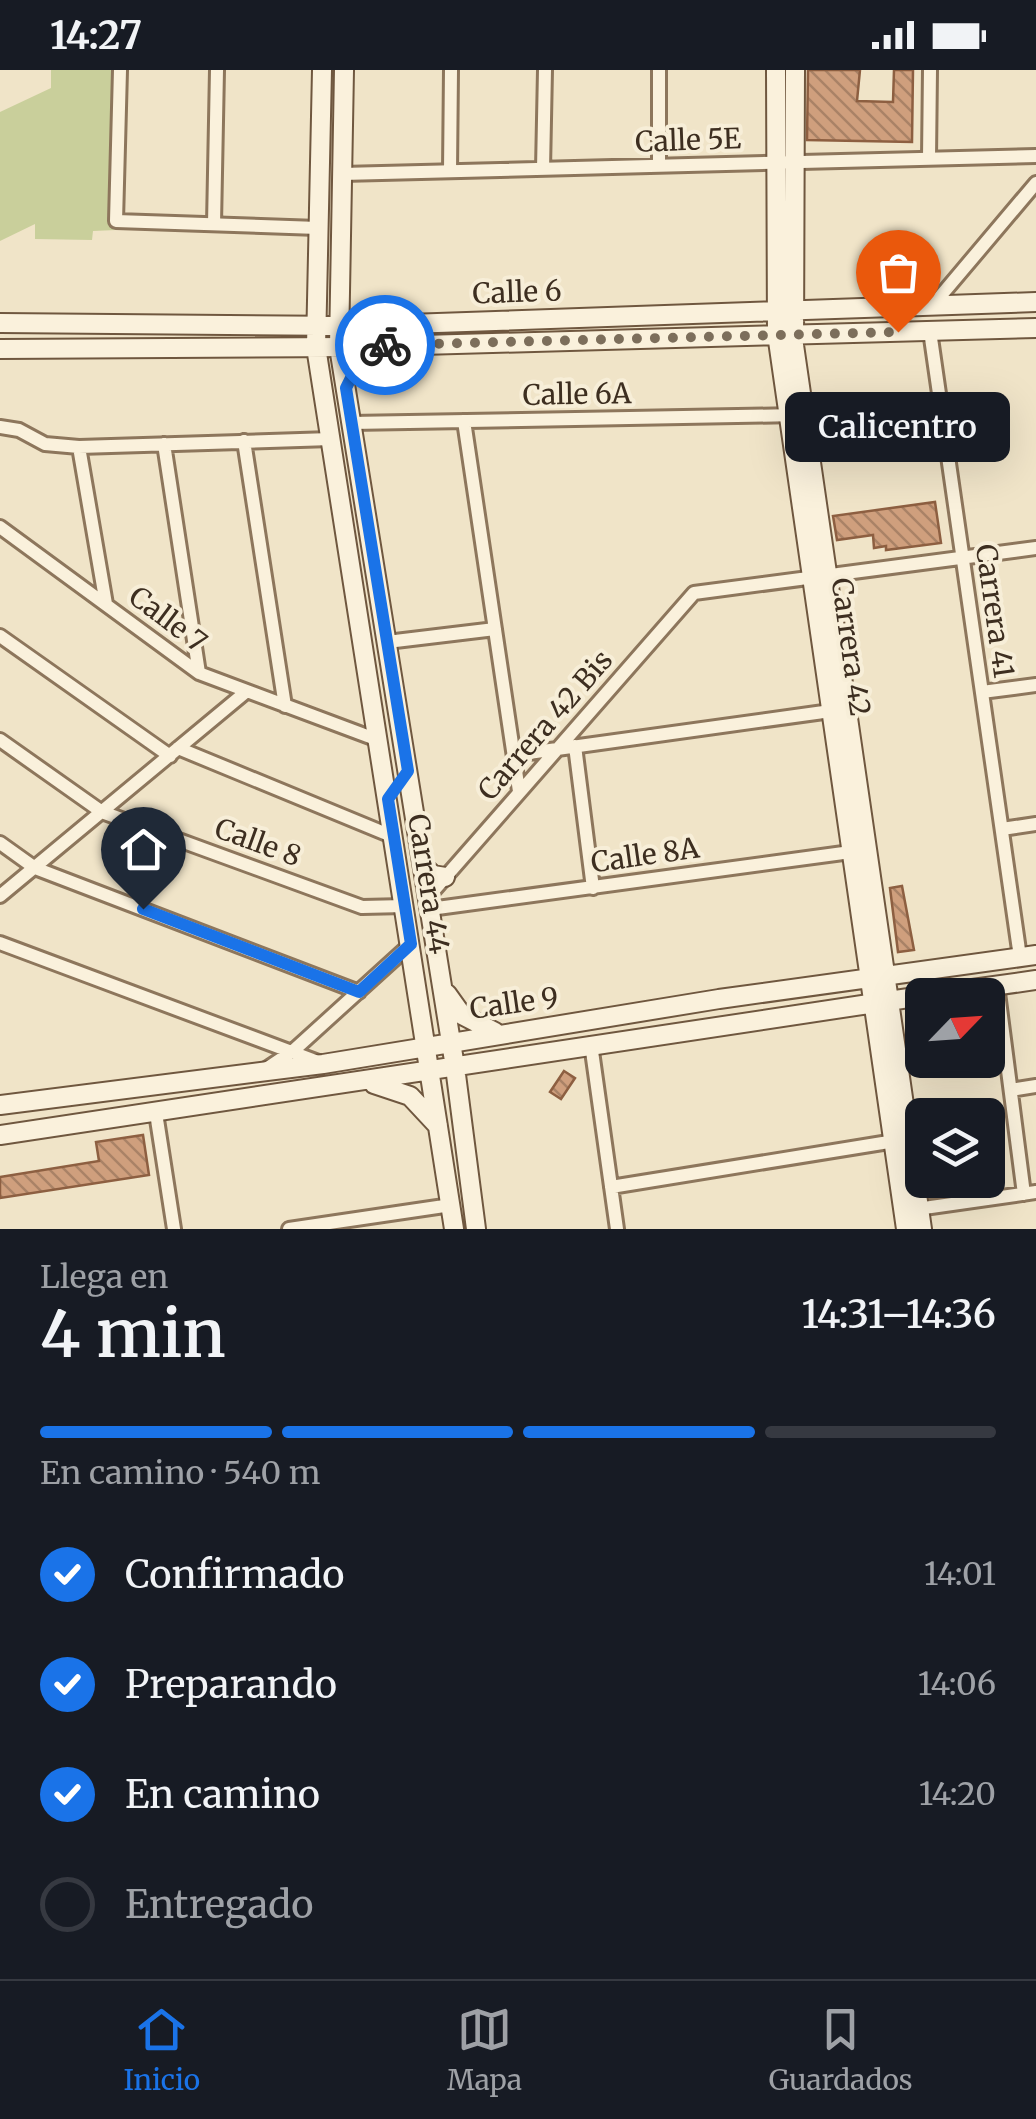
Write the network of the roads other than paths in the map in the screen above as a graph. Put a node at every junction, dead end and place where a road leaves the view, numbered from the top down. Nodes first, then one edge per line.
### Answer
1 (120, 70) edge
2 (217, 70) edge
3 (322, 70) edge
4 (344, 70) edge
5 (451, 70) edge
6 (544, 70) edge
7 (659, 70) edge
8 (776, 70) edge
9 (795, 70) edge
10 (930, 70) edge
11 (1036, 156) edge
12 (928, 158) junction
13 (775, 162) junction
14 (795, 162) junction
15 (659, 166) junction
16 (543, 169) junction
17 (450, 172) junction
18 (342, 174) junction
19 (1036, 183) edge
20 (214, 224) junction
21 (318, 228) junction
22 (318, 297) junction
23 (1036, 302) edge
24 (991, 304) junction
25 (890, 306) junction
26 (933, 306) junction
27 (784, 309) junction
28 (0, 322) edge
29 (280, 326) junction
30 (316, 326) junction
31 (339, 326) junction
32 (1036, 328) edge
33 (936, 330) junction
34 (785, 334) junction
35 (385, 346) junction
36 (316, 347) junction
37 (339, 347) junction
38 (0, 348) edge
39 (346, 388) junction
40 (797, 415) junction
41 (464, 421) junction
42 (352, 423) junction
43 (0, 427) edge
44 (331, 439) junction
45 (244, 442) junction
46 (164, 444) junction
47 (80, 447) junction
48 (0, 527) edge
49 (1036, 548) edge
50 (962, 557) junction
51 (820, 575) junction
52 (356, 596) junction
53 (106, 604) junction
54 (495, 629) junction
55 (0, 636) edge
56 (387, 642) junction
57 (198, 674) junction
58 (1036, 685) edge
59 (247, 691) junction
60 (982, 692) junction
61 (285, 706) junction
62 (840, 710) junction
63 (0, 740) edge
64 (378, 740) junction
65 (575, 746) junction
66 (558, 749) junction
67 (174, 752) junction
68 (514, 755) junction
69 (408, 771) junction
70 (519, 792) junction
71 (388, 799) junction
72 (102, 812) junction
73 (1036, 824) edge
74 (1002, 829) junction
75 (394, 837) junction
76 (0, 843) edge
77 (860, 850) junction
78 (423, 866) junction
79 (35, 868) junction
80 (445, 877) junction
81 (593, 888) junction
82 (0, 896) edge
83 (429, 903) junction
84 (405, 906) junction
85 (0, 942) edge
86 (411, 944) junction
87 (1028, 956) edge
88 (441, 978) junction
89 (879, 978) junction
90 (1036, 980) edge
91 (1005, 985) edge
92 (359, 992) junction
93 (905, 998) edge
94 (719, 999) junction
95 (882, 1002) junction
96 (696, 1003) junction
97 (761, 1019) junction
98 (500, 1033) junction
99 (663, 1033) junction
100 (451, 1040) junction
101 (590, 1044) junction
102 (427, 1045) junction
103 (1005, 1050) edge
104 (294, 1051) junction
105 (323, 1064) junction
106 (455, 1066) junction
107 (263, 1071) junction
108 (431, 1071) junction
109 (364, 1084) junction
110 (1036, 1086) edge
111 (1010, 1090) junction
112 (2, 1105) edge
113 (156, 1113) junction
114 (439, 1128) junction
115 (33, 1130) junction
116 (0, 1135) edge
117 (901, 1140) junction
118 (611, 1187) junction
119 (1030, 1193) edge
120 (451, 1206) junction
121 (909, 1216) edge
122 (174, 1229) edge
123 (289, 1229) edge
124 (454, 1229) edge
125 (476, 1229) edge
126 (618, 1229) edge
127 (922, 1229) edge

1 - 20 street
2 - 20 street
3 - 21 main road, Carrera 44
4 - 18 main road, Carrera 44
5 - 17 street
6 - 16 street
7 - 15 street
8 - 13 main road, Carrera 42
9 - 14 main road, Carrera 42
10 - 12 street
11 - 12 street, Calle 5E
12 - 14 street, Calle 5E
13 - 14 street, Calle 5E
13 - 15 street, Calle 5E
13 - 27 main road, Carrera 42
14 - 27 main road, Carrera 42
15 - 16 street, Calle 5E
16 - 17 street, Calle 5E
17 - 18 street, Calle 5E
18 - 31 main road, Carrera 44
19 - 26 street
20 - 21 street
21 - 22 main road, Carrera 44
22 - 29 main road
22 - 30 main road, Carrera 44
23 - 24 main road, Calle 6
24 - 26 main road, Calle 6
24 - 33 main road
25 - 26 main road, Calle 6
25 - 27 main road, Calle 6
25 - 33 main road
27 - 31 main road, Calle 6
27 - 34 main road, Carrera 42
28 - 29 main road, Calle 6
29 - 30 main road, Calle 6
30 - 31 main road, Calle 6
30 - 36 main road, Carrera 44
31 - 37 main road, Carrera 44
32 - 33 main road, Calle 6
33 - 34 main road, Calle 6
33 - 50 street, Carrera 41
34 - 35 main road, Calle 6
34 - 40 main road, Carrera 42
35 - 37 main road, Calle 6
35 - 39 main road
36 - 37 main road, Calle 6
36 - 38 main road, Calle 6
36 - 44 main road, Carrera 44
37 - 39 main road, Carrera 44
39 - 42 main road, Carrera 44
40 - 41 street, Calle 6A
40 - 51 main road, Carrera 42
41 - 42 street, Calle 6A
41 - 54 street
42 - 56 main road, Carrera 44
43 - 47 street
44 - 45 street
44 - 52 main road, Carrera 44
45 - 46 street
45 - 61 street
46 - 47 street
46 - 57 street
47 - 53 street
48 - 53 street, Calle 7
49 - 50 street
50 - 51 street
50 - 60 street, Carrera 41
51 - 62 main road, Carrera 42
51 - 66 street, Carrera 42 Bis
52 - 56 main road
52 - 64 main road, Carrera 44
53 - 57 street, Calle 7
54 - 56 street
54 - 68 street
55 - 67 street
56 - 69 main road, Carrera 44
57 - 59 street, Calle 7
58 - 60 street
59 - 61 street, Calle 7
59 - 67 street
60 - 74 street, Carrera 41
61 - 64 street, Calle 7
62 - 65 street
62 - 77 main road, Carrera 42
63 - 72 street, Calle 8
64 - 71 main road, Carrera 44
65 - 66 street
65 - 81 street
66 - 68 street
66 - 70 street, Carrera 42 Bis
67 - 72 street
67 - 75 street
68 - 70 street
69 - 71 main road
69 - 78 main road, Carrera 44
70 - 80 street, Carrera 42 Bis
71 - 75 main road, Carrera 44
72 - 79 street
72 - 84 street, Calle 8
73 - 74 street
74 - 87 street, Carrera 41
75 - 84 main road, Carrera 44
76 - 79 street
77 - 81 street, Calle 8A
77 - 89 main road, Carrera 42
78 - 80 main road
78 - 83 main road, Carrera 44
79 - 82 street
79 - 92 street
80 - 83 street, Carrera 42 Bis
81 - 83 street, Calle 8A
83 - 88 main road, Carrera 44
84 - 86 main road, Carrera 44
85 - 104 street
86 - 92 street
86 - 102 main road, Carrera 44
87 - 89 main road, Calle 9
88 - 98 main road
88 - 100 main road, Carrera 44
89 - 94 main road, Calle 9
89 - 95 main road, Carrera 42
90 - 91 main road, Calle 9
92 - 104 street
93 - 95 main road, Calle 9
94 - 96 main road, Calle 9
94 - 97 main road
95 - 97 main road, Calle 9
95 - 117 main road, Carrera 42
96 - 98 main road, Calle 9
96 - 99 main road
97 - 99 main road, Calle 9
98 - 100 main road, Calle 9
99 - 101 main road, Calle 9
100 - 102 main road, Calle 9
100 - 106 main road, Carrera 44
101 - 106 main road, Calle 9
101 - 118 street
102 - 105 main road, Calle 9
102 - 108 main road, Carrera 44
103 - 111 street
104 - 105 street
104 - 107 street
105 - 107 main road, Calle 9
106 - 108 main road, Calle 9
106 - 125 main road, Carrera 44
107 - 112 main road, Calle 9
108 - 109 main road, Calle 9
108 - 114 main road, Carrera 44
109 - 113 main road, Calle 9
109 - 114 main road
110 - 111 street
111 - 119 street
112 - 115 main road
113 - 115 main road, Calle 9
113 - 122 street
114 - 120 main road, Carrera 44
115 - 116 main road, Calle 9
117 - 118 street
117 - 121 main road, Carrera 42
118 - 126 street
119 - 121 street
120 - 123 street
120 - 124 main road, Carrera 44
121 - 127 main road, Carrera 42

